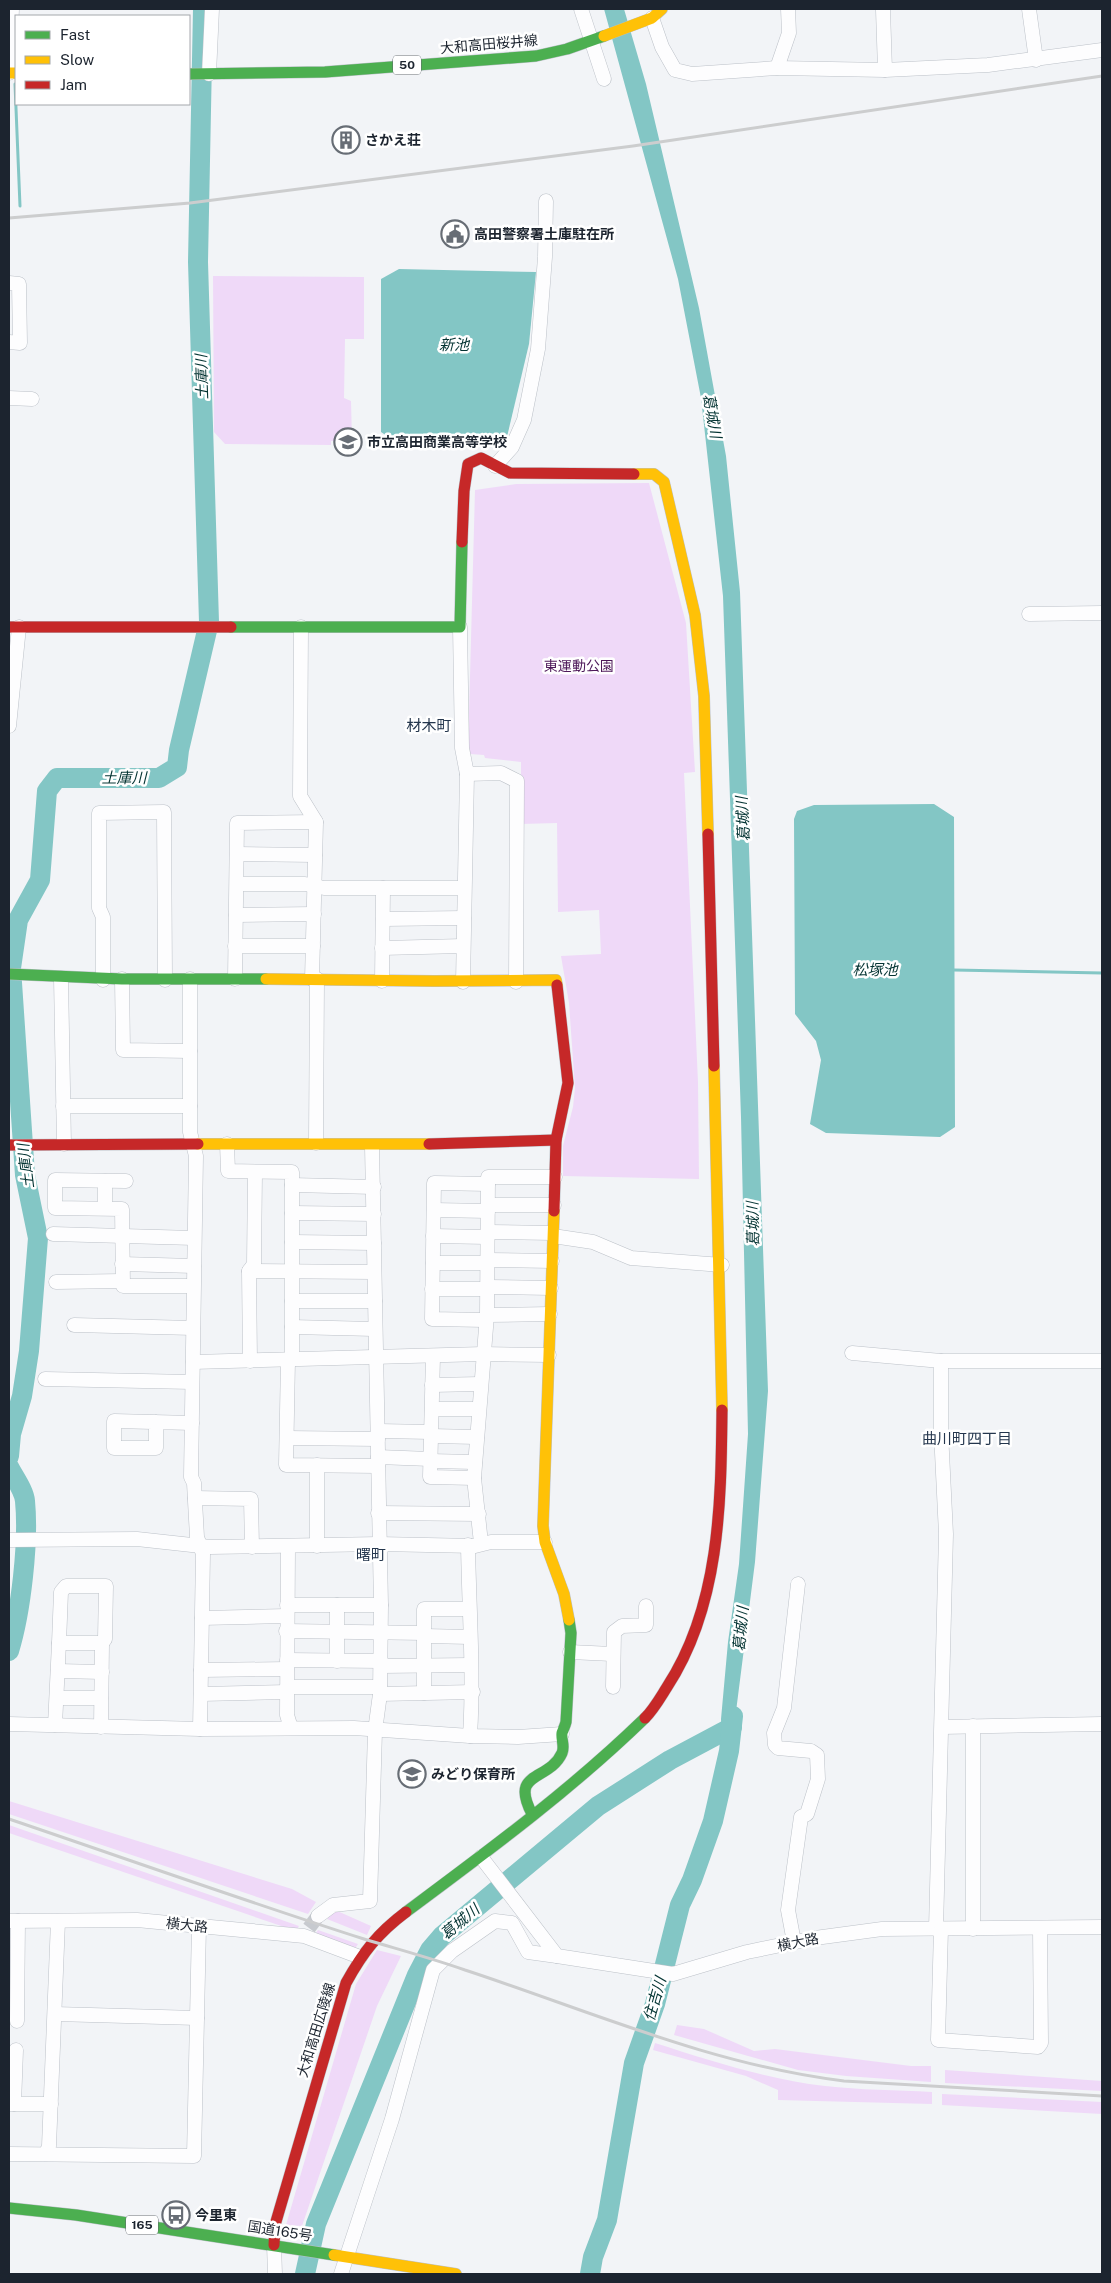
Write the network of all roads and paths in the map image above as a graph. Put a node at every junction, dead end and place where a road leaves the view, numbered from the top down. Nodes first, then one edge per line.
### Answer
1 (12, 9) edge
2 (212, 9) edge
3 (581, 9) edge
4 (788, 9) edge
5 (1028, 9) edge
6 (883, 10) dead end
7 (652, 16) edge
8 (597, 38) junction
9 (1102, 50) edge
10 (1036, 60) junction
11 (777, 68) junction
12 (885, 70) junction
13 (9, 73) edge
14 (200, 74) edge
15 (604, 78) dead end
16 (546, 202) dead end
17 (9, 283) edge
18 (14, 313) edge
19 (9, 342) edge
20 (9, 398) edge
21 (32, 398) dead end
22 (495, 466) junction
23 (1102, 613) edge
24 (1029, 614) dead end
25 (14, 627) edge
26 (460, 627) junction
27 (301, 628) junction
28 (9, 726) edge
29 (467, 774) junction
30 (316, 822) junction
31 (237, 854) junction
32 (315, 855) junction
33 (237, 884) junction
34 (315, 886) junction
35 (383, 888) junction
36 (464, 888) junction
37 (314, 914) junction
38 (236, 915) junction
39 (464, 918) junction
40 (383, 919) junction
41 (235, 946) junction
42 (313, 946) junction
43 (464, 946) junction
44 (382, 948) junction
45 (9, 974) edge
46 (57, 978) junction
47 (190, 979) junction
48 (235, 979) junction
49 (314, 979) junction
50 (103, 980) junction
51 (122, 980) junction
52 (165, 980) junction
53 (382, 981) junction
54 (463, 982) junction
55 (516, 982) junction
56 (190, 1051) junction
57 (63, 1106) junction
58 (190, 1106) junction
59 (556, 1140) junction
60 (316, 1143) junction
61 (64, 1144) junction
62 (194, 1144) junction
63 (227, 1144) junction
64 (9, 1145) edge
65 (372, 1146) junction
66 (255, 1172) junction
67 (555, 1178) junction
68 (105, 1181) junction
69 (126, 1181) dead end
70 (488, 1184) junction
71 (292, 1185) junction
72 (374, 1188) junction
73 (554, 1205) junction
74 (105, 1208) junction
75 (488, 1208) junction
76 (434, 1210) junction
77 (292, 1213) junction
78 (374, 1214) junction
79 (53, 1234) dead end
80 (487, 1235) junction
81 (553, 1235) junction
82 (123, 1236) junction
83 (433, 1236) junction
84 (194, 1238) junction
85 (292, 1242) junction
86 (374, 1243) junction
87 (552, 1261) junction
88 (433, 1262) junction
89 (487, 1262) junction
90 (122, 1264) junction
91 (722, 1265) junction
92 (194, 1266) junction
93 (249, 1271) junction
94 (292, 1271) junction
95 (374, 1272) junction
96 (122, 1281) junction
97 (56, 1282) dead end
98 (194, 1286) junction
99 (487, 1288) junction
100 (551, 1288) junction
101 (432, 1289) junction
102 (292, 1301) junction
103 (375, 1301) junction
104 (550, 1314) junction
105 (486, 1317) junction
106 (74, 1325) dead end
107 (292, 1327) junction
108 (193, 1328) junction
109 (374, 1328) junction
110 (852, 1353) dead end
111 (482, 1354) junction
112 (549, 1355) junction
113 (433, 1356) junction
114 (375, 1357) junction
115 (290, 1360) junction
116 (250, 1361) junction
117 (941, 1361) junction
118 (1102, 1361) edge
119 (193, 1362) junction
120 (45, 1379) dead end
121 (192, 1382) junction
122 (480, 1384) junction
123 (432, 1385) junction
124 (432, 1409) junction
125 (479, 1409) junction
126 (156, 1422) dead end
127 (192, 1423) junction
128 (431, 1434) junction
129 (378, 1435) junction
130 (477, 1437) junction
131 (287, 1438) junction
132 (430, 1460) junction
133 (378, 1462) junction
134 (476, 1462) junction
135 (317, 1465) junction
136 (474, 1478) junction
137 (194, 1498) junction
138 (378, 1513) junction
139 (479, 1514) junction
140 (9, 1540) edge
141 (545, 1542) junction
142 (378, 1544) junction
143 (475, 1544) junction
144 (199, 1545) junction
145 (288, 1546) junction
146 (317, 1546) junction
147 (252, 1547) junction
148 (798, 1584) dead end
149 (337, 1605) junction
150 (381, 1605) junction
151 (646, 1606) dead end
152 (286, 1610) junction
153 (469, 1610) junction
154 (202, 1618) junction
155 (286, 1631) junction
156 (337, 1632) junction
157 (381, 1633) junction
158 (425, 1635) junction
159 (470, 1637) junction
160 (59, 1643) junction
161 (102, 1643) junction
162 (570, 1652) junction
163 (612, 1654) junction
164 (337, 1661) junction
165 (381, 1663) junction
166 (287, 1665) junction
167 (470, 1665) junction
168 (425, 1666) junction
169 (201, 1670) junction
170 (58, 1671) junction
171 (102, 1672) junction
172 (613, 1687) dead end
173 (287, 1690) junction
174 (380, 1690) junction
175 (473, 1692) junction
176 (424, 1693) junction
177 (201, 1694) junction
178 (56, 1698) junction
179 (101, 1698) junction
180 (9, 1724) edge
181 (1102, 1724) edge
182 (55, 1725) junction
183 (973, 1726) junction
184 (101, 1727) junction
185 (942, 1727) junction
186 (291, 1728) junction
187 (200, 1729) junction
188 (375, 1731) junction
189 (562, 1734) junction
190 (470, 1736) junction
191 (532, 1814) junction
192 (484, 1860) junction
193 (318, 1916) tunnel mouth
194 (14, 1921) edge
195 (58, 1921) junction
196 (199, 1926) junction
197 (1102, 1927) edge
198 (1040, 1928) junction
199 (973, 1929) junction
200 (939, 1930) junction
201 (794, 1942) junction
202 (557, 1956) junction
203 (360, 1957) junction
204 (55, 2014) junction
205 (197, 2018) junction
206 (17, 2021) dead end
207 (16, 2050) dead end
208 (12, 2104) edge
209 (51, 2104) junction
210 (9, 2154) edge
211 (46, 2154) junction
212 (9, 2208) edge
213 (274, 2245) junction
214 (343, 2256) junction
215 (426, 2272) edge
216 (274, 2274) edge
217 (342, 2274) edge
218 (456, 2274) edge

1 - 13 street
2 - 14 street
3 - 8 street
4 - 11 street
5 - 10 street
6 - 12 street
7 - 8 main road, 大和高田桜井線 / 50
7 - 11 street
8 - 14 main road, 大和高田桜井線 / 50
8 - 15 street
9 - 10 street
10 - 12 street
11 - 12 street
16 - 22 street
17 - 18 street
18 - 19 street
20 - 21 street
22 - 26 main road, 大和高田広陵線
22 - 91 main road, 大和高田広陵線
23 - 24 street
25 - 27 main road
25 - 28 street
26 - 27 main road
26 - 29 street
27 - 30 street
29 - 36 street
29 - 55 street
30 - 31 street
30 - 32 street
31 - 32 street
31 - 33 street
32 - 34 street
33 - 34 street
33 - 38 street
34 - 35 street
34 - 37 street
35 - 36 street
35 - 40 street
36 - 39 street
37 - 38 street
37 - 42 street
38 - 41 street
39 - 40 street
39 - 43 street
40 - 44 street
41 - 42 street
41 - 48 street
42 - 49 street
43 - 44 street
43 - 54 street
44 - 53 street
45 - 46 main road
46 - 50 main road
46 - 57 street
47 - 48 main road
47 - 52 main road
47 - 56 street
48 - 49 main road
49 - 53 main road
49 - 60 street
50 - 51 main road
50 - 52 street
51 - 52 main road
51 - 56 street
53 - 54 main road
54 - 55 main road
55 - 59 main road
56 - 58 street
57 - 58 street
57 - 61 street
58 - 62 street
59 - 65 main road
59 - 67 main road
60 - 63 main road
60 - 65 main road
61 - 62 main road
61 - 64 main road
62 - 63 main road
62 - 84 street
63 - 66 street
65 - 72 street
66 - 71 street
66 - 93 street
67 - 70 street
67 - 73 main road
68 - 69 street
68 - 74 street
68 - 74 street
70 - 75 street
70 - 76 street
71 - 72 street
71 - 77 street
72 - 78 street
73 - 75 street
73 - 81 main road
74 - 82 street
75 - 76 street
75 - 80 street
76 - 83 street
77 - 78 street
77 - 85 street
78 - 86 street
79 - 82 street
80 - 81 street
80 - 83 street
80 - 89 street
81 - 87 main road
81 - 91 street
82 - 84 street
82 - 90 street
83 - 88 street
84 - 92 street
85 - 86 street
85 - 94 street
86 - 95 street
87 - 89 street
87 - 100 main road
88 - 89 street
88 - 101 street
89 - 99 street
90 - 92 street
90 - 96 street
91 - 191 main road, 大和高田広陵線
92 - 98 street
93 - 94 street
93 - 116 street
94 - 95 street
94 - 102 street
95 - 103 street
96 - 97 street
96 - 98 street
98 - 108 street
99 - 100 street
99 - 101 street
99 - 105 street
100 - 104 main road
101 - 105 street
102 - 103 street
102 - 107 street
103 - 109 street
104 - 105 street
104 - 112 main road
105 - 111 street
106 - 108 street
107 - 109 street
107 - 115 street
108 - 119 street
109 - 114 street
110 - 117 street
111 - 112 street
111 - 113 street
111 - 122 street
112 - 141 main road
113 - 114 street
113 - 123 street
114 - 115 street
114 - 129 street
115 - 116 street
115 - 131 street
116 - 119 street
117 - 118 street
117 - 185 street
119 - 121 street
120 - 121 street
121 - 127 street
122 - 123 street
122 - 125 street
123 - 124 street
124 - 125 street
124 - 128 street
125 - 130 street
126 - 127 street
127 - 137 street
128 - 129 street
128 - 130 street
128 - 132 street
129 - 131 street
129 - 133 street
130 - 134 street
131 - 135 street
132 - 133 street
132 - 134 street
132 - 136 street
133 - 135 street
133 - 138 street
134 - 136 street
135 - 146 street
136 - 139 street
137 - 144 street
137 - 147 street
138 - 139 street
138 - 142 street
139 - 143 street
140 - 144 street
141 - 143 street
141 - 162 main road
142 - 143 street
142 - 146 street
142 - 150 street
143 - 153 street
144 - 147 street
144 - 154 street
145 - 146 street
145 - 147 street
145 - 152 street
148 - 201 street
149 - 150 street
149 - 152 street
149 - 156 street
150 - 157 street
151 - 163 street
152 - 154 street
152 - 155 street
153 - 158 street
153 - 159 street
154 - 169 street
155 - 156 street
155 - 166 street
156 - 157 street
156 - 164 street
157 - 158 street
157 - 165 street
158 - 159 street
158 - 168 street
159 - 167 street
160 - 161 street
160 - 161 street
160 - 170 street
161 - 171 street
162 - 163 street
162 - 189 main road
163 - 172 street
164 - 165 street
164 - 166 street
165 - 168 street
165 - 174 street
166 - 169 street
166 - 173 street
167 - 168 street
167 - 175 street
168 - 176 street
169 - 177 street
170 - 171 street
170 - 178 street
171 - 179 street
173 - 174 street
173 - 177 street
173 - 186 street
174 - 176 street
174 - 188 street
175 - 176 street
175 - 190 street
177 - 187 street
178 - 179 street
178 - 182 street
179 - 184 street
180 - 182 street
181 - 183 street
182 - 184 street
183 - 185 street
183 - 199 street
184 - 187 street
185 - 200 street
186 - 187 street
186 - 188 street
188 - 190 street
188 - 193 street
189 - 190 street
189 - 191 main road
191 - 192 main road, 大和高田広陵線
192 - 202 street
192 - 203 main road, 大和高田広陵線
194 - 195 street, 横大路
194 - 206 street
195 - 196 street, 横大路
195 - 204 street
196 - 203 street, 横大路
196 - 205 street
197 - 198 street, 横大路
198 - 199 street, 横大路
198 - 200 street
199 - 200 street, 横大路
200 - 201 street, 横大路
201 - 202 street, 横大路
202 - 214 street, 横大路
203 - 213 main road, 大和高田広陵線
204 - 205 street
204 - 209 street
205 - 211 street
207 - 208 street
208 - 209 street
209 - 211 street
210 - 211 street
212 - 213 main road, 国道165号 / 165
213 - 214 main road, 国道165号 / 165
213 - 216 street
214 - 215 main road, 国道165号 / 165
214 - 217 street
215 - 218 main road, 国道165号 / 165

